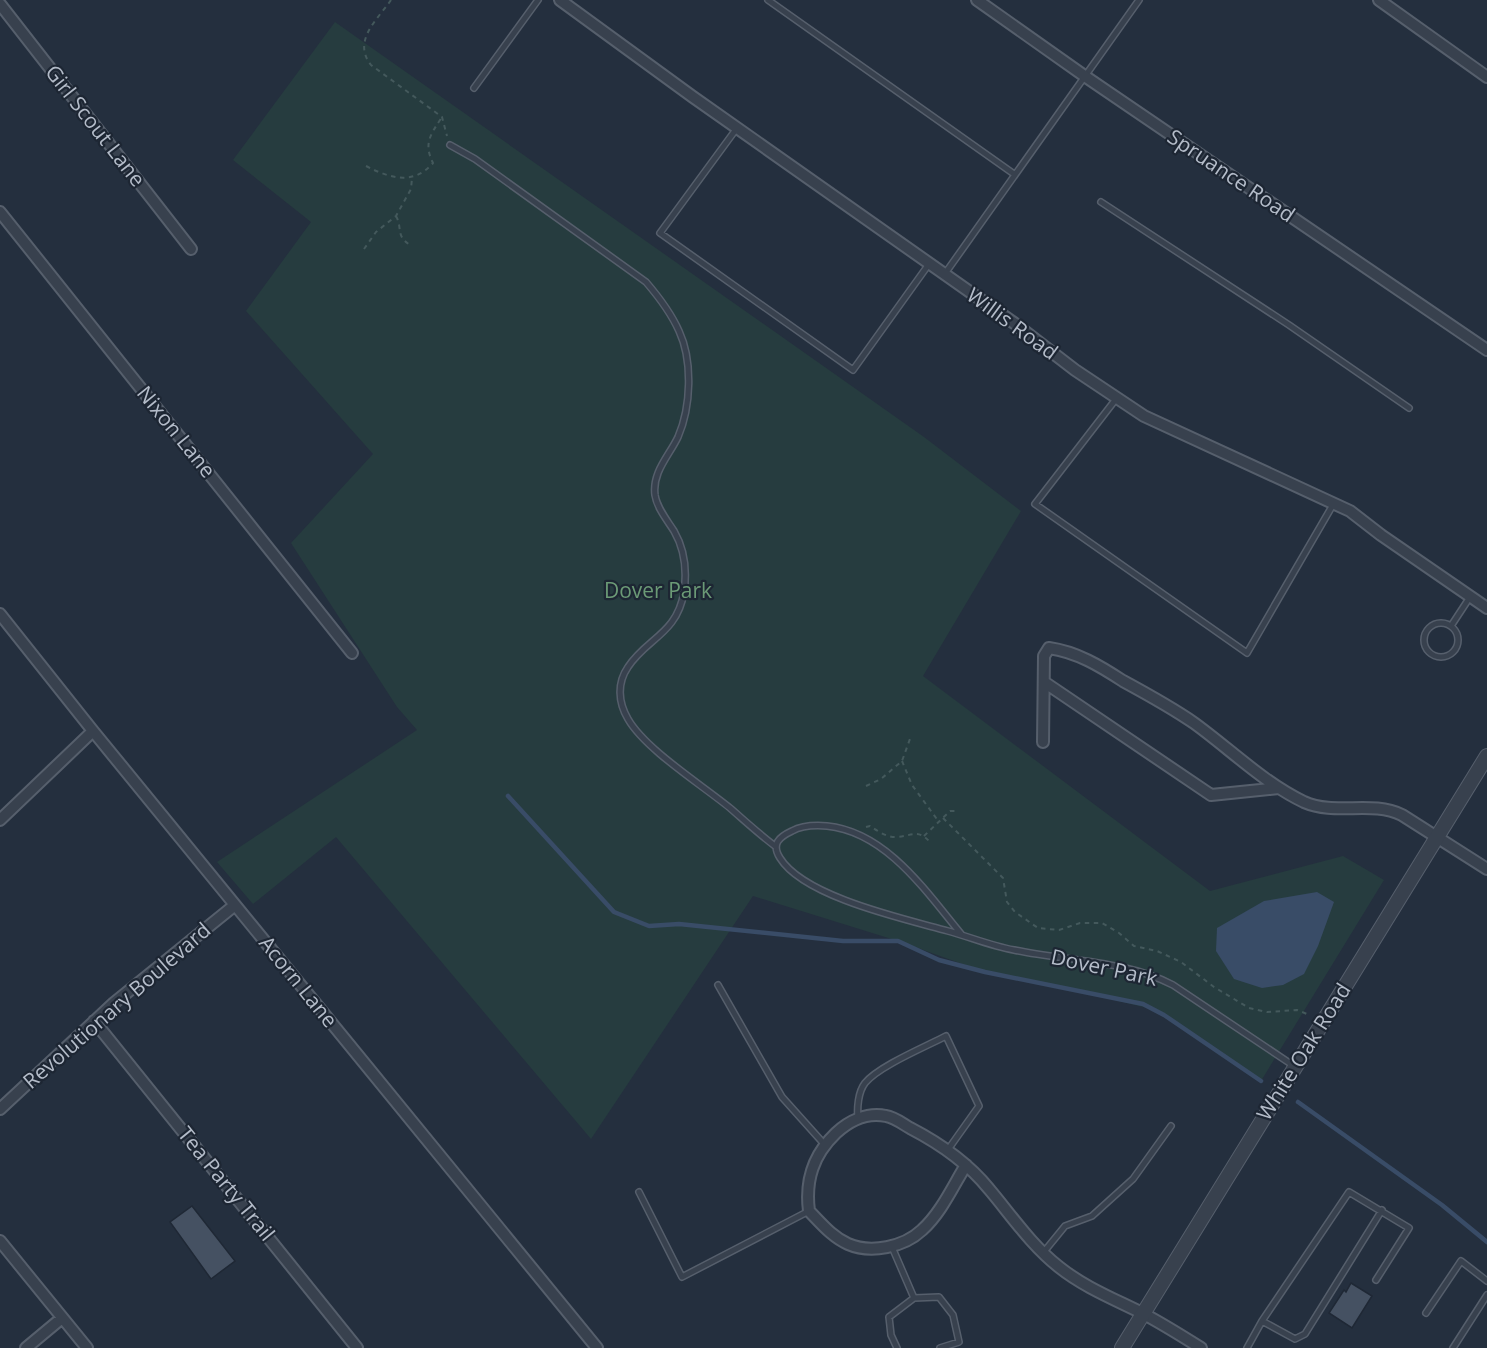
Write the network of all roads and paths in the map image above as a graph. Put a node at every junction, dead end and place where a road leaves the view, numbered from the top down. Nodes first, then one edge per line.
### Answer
1 (391, 0) edge
2 (538, 0) edge
3 (560, 0) edge
4 (768, 0) edge
5 (977, 0) edge
6 (1138, 0) edge
7 (1379, 0) edge
8 (0, 4) edge
9 (1086, 77) junction
10 (1487, 77) edge
11 (474, 88) dead end
12 (442, 117) junction
13 (737, 128) junction
14 (450, 145) joint
15 (366, 165) dead end
16 (1014, 174) junction
17 (412, 178) junction
18 (1101, 202) dead end
19 (0, 212) edge
20 (396, 216) junction
21 (410, 246) dead end
22 (191, 249) dead end
23 (364, 249) dead end
24 (928, 264) junction
25 (944, 275) junction
26 (1487, 350) edge
27 (1117, 398) junction
28 (1409, 408) dead end
29 (1334, 504) junction
30 (1470, 597) junction
31 (1487, 608) edge
32 (0, 615) edge
33 (1451, 626) junction
34 (352, 653) dead end
35 (1044, 682) junction
36 (93, 731) junction
37 (911, 736) dead end
38 (1043, 742) dead end
39 (1487, 756) edge
40 (903, 761) junction
41 (866, 786) dead end
42 (1279, 788) junction
43 (957, 810) dead end
44 (943, 818) junction
45 (0, 820) edge
46 (939, 822) junction
47 (863, 828) dead end
48 (924, 836) junction
49 (1438, 837) junction
50 (929, 841) dead end
51 (775, 846) junction
52 (1487, 869) edge
53 (235, 905) junction
54 (962, 935) junction
55 (718, 985) dead end
56 (1307, 1014) dead end
57 (94, 1021) junction
58 (1295, 1067) junction
59 (0, 1109) edge
60 (858, 1119) junction
61 (1171, 1126) dead end
62 (825, 1145) junction
63 (947, 1151) junction
64 (966, 1165) junction
65 (639, 1192) dead end
66 (1382, 1210) junction
67 (809, 1211) junction
68 (0, 1241) edge
69 (892, 1247) junction
70 (1043, 1253) junction
71 (1376, 1280) dead end
72 (1487, 1281) edge
73 (1487, 1296) edge
74 (914, 1298) junction
75 (1143, 1313) junction
76 (1426, 1313) dead end
77 (62, 1318) junction
78 (1262, 1321) junction
79 (26, 1348) edge
80 (87, 1348) edge
81 (357, 1348) edge
82 (597, 1348) edge
83 (897, 1348) edge
84 (940, 1348) edge
85 (1122, 1348) edge
86 (1201, 1348) edge
87 (1247, 1348) edge
88 (1453, 1348) edge

1 - 12 path
2 - 11 lane
3 - 13 street, Willis Road
4 - 16 lane
5 - 9 street, Spruance Road
6 - 9 lane
7 - 10 street
8 - 22 street, Girl Scout Lane
9 - 16 lane
9 - 26 street, Spruance Road
12 - 14 path
12 - 17 path
13 - 24 street, Willis Road
13 - 24 lane
14 - 51 lane, Dover Park
15 - 17 path
16 - 25 lane
17 - 20 path
18 - 28 lane
19 - 34 street, Nixon Lane
20 - 21 path
20 - 23 path
24 - 25 street, Willis Road
25 - 27 street, Willis Road
27 - 29 street, Willis Road
27 - 29 lane
29 - 30 street, Willis Road
30 - 31 street, Willis Road
30 - 33 lane
32 - 36 street, Acorn Lane
33 - 33 lane
35 - 38 street
35 - 42 street
35 - 42 street
36 - 45 street
36 - 53 street, Acorn Lane
37 - 40 path
39 - 49 street, White Oak Road
40 - 41 path
40 - 46 path
42 - 49 street
43 - 44 path
44 - 46 path
44 - 56 path
46 - 48 path
47 - 48 path
48 - 50 path
49 - 52 street
49 - 58 street, White Oak Road
51 - 54 lane, Dover Park
51 - 54 lane
53 - 57 street, Revolutionary Boulevard
53 - 82 street, Acorn Lane
54 - 58 lane, Dover Park
55 - 62 lane
57 - 59 street, Revolutionary Boulevard
57 - 81 street, Tea Party Trail
58 - 75 street, White Oak Road
60 - 62 street
60 - 63 street
60 - 63 lane
61 - 70 lane
62 - 67 street
63 - 64 street
64 - 69 street
64 - 70 street
65 - 67 lane
66 - 71 lane
66 - 78 lane
66 - 78 lane
67 - 69 street
68 - 77 street
69 - 74 lane
70 - 75 street
72 - 76 lane
73 - 88 lane
74 - 83 lane
74 - 84 lane
75 - 85 street, White Oak Road
75 - 86 street
77 - 79 street
77 - 80 street
78 - 87 lane

